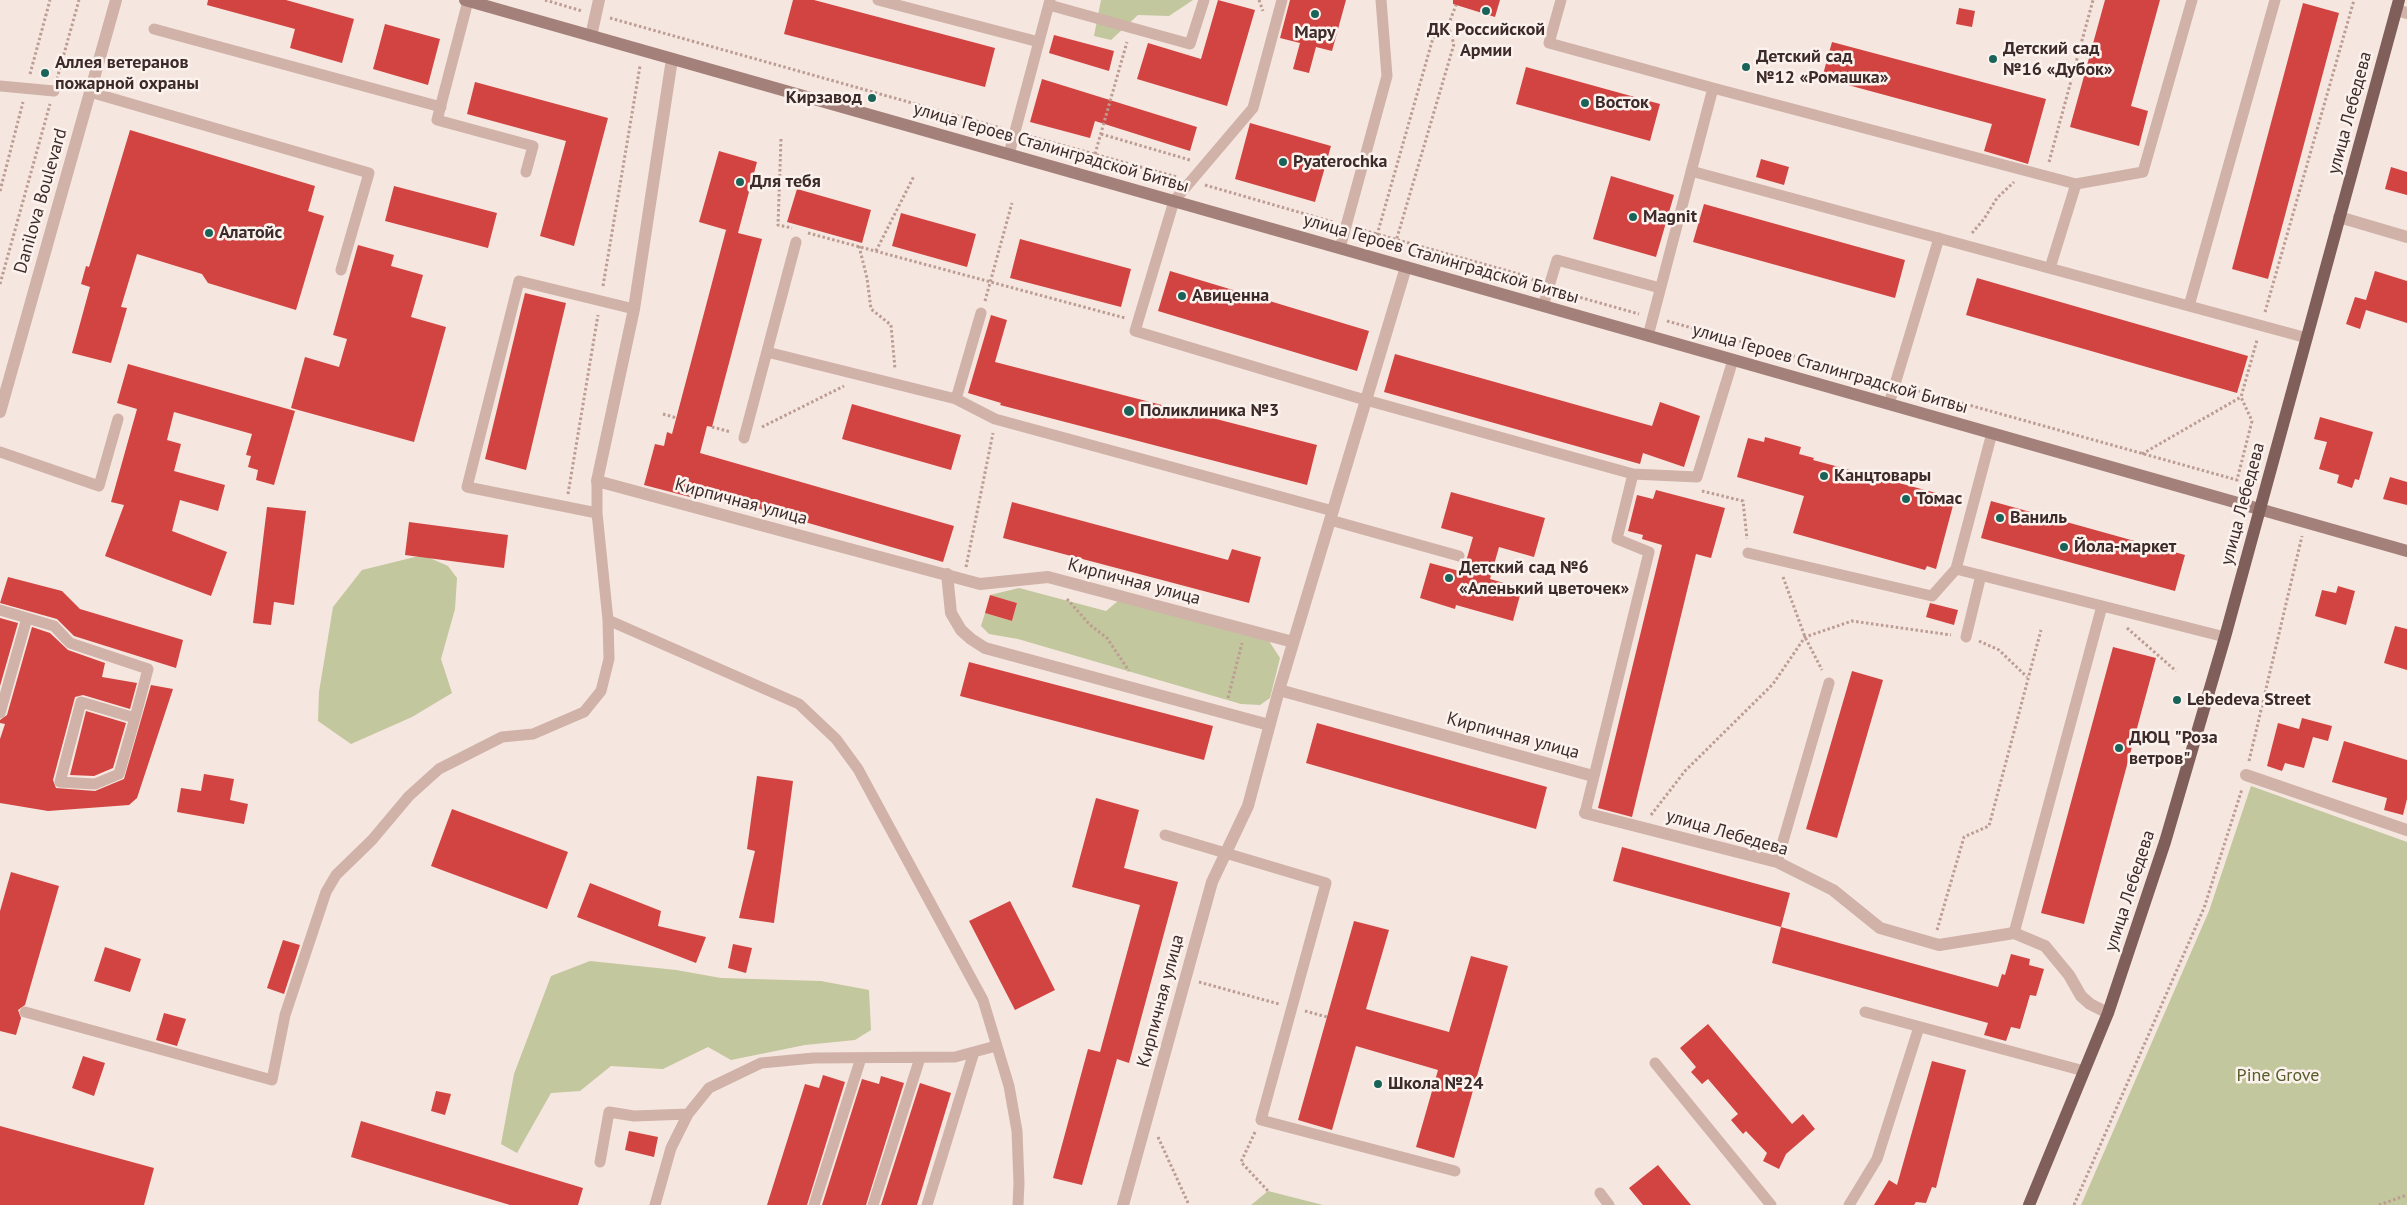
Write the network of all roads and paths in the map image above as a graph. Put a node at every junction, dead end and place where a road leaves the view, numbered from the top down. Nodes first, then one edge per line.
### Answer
1 (79, 0) edge
2 (116, 0) edge
3 (466, 0) edge
4 (545, 0) edge
5 (599, 0) edge
6 (878, 0) edge
7 (1204, 0) edge
8 (1282, 0) edge
9 (1381, 0) edge
10 (1561, 0) edge
11 (2093, 0) edge
12 (2192, 0) edge
13 (2275, 0) edge
14 (2354, 0) edge
15 (1050, 2) edge
16 (1456, 5) dead end
17 (2401, 7) edge
18 (596, 14) junction
19 (1448, 26) junction
20 (1132, 27) junction
21 (154, 29) dead end
22 (591, 36) junction
23 (1039, 42) junction
24 (643, 50) junction
25 (672, 59) junction
26 (0, 86) edge
27 (1713, 88) junction
28 (54, 92) junction
29 (90, 92) junction
30 (441, 106) junction
31 (1015, 132) junction
32 (1101, 134) junction
33 (781, 139) dead end
34 (1009, 154) junction
35 (1095, 154) junction
36 (1205, 165) junction
37 (526, 172) dead end
38 (1691, 172) junction
39 (914, 176) dead end
40 (2045, 176) junction
41 (1191, 181) junction
42 (2019, 182) dead end
43 (2076, 184) junction
44 (1174, 201) junction
45 (1012, 203) dead end
46 (2339, 218) junction
47 (1348, 226) junction
48 (1377, 234) junction
49 (2407, 237) edge
50 (1939, 238) junction
51 (1397, 240) junction
52 (796, 242) dead end
53 (1961, 244) junction
54 (859, 246) junction
55 (1340, 248) junction
56 (876, 251) junction
57 (1393, 254) dead end
58 (1406, 267) junction
59 (2050, 268) junction
60 (341, 270) dead end
61 (990, 282) junction
62 (0, 284) edge
63 (1548, 288) junction
64 (1660, 288) junction
65 (600, 301) junction
66 (1543, 306) junction
67 (2189, 306) junction
68 (634, 309) junction
69 (981, 313) joint
70 (1138, 321) junction
71 (2261, 325) junction
72 (1648, 336) junction
73 (2307, 338) junction
74 (767, 352) junction
75 (1733, 360) junction
76 (846, 386) dead end
77 (903, 386) junction
78 (2241, 398) junction
79 (956, 399) junction
80 (1366, 400) junction
81 (1889, 404) junction
82 (0, 412) edge
83 (663, 414) dead end
84 (677, 418) dead end
85 (996, 418) junction
86 (118, 419) dead end
87 (712, 427) dead end
88 (1992, 433) junction
89 (744, 437) junction
90 (0, 452) edge
91 (2142, 454) dead end
92 (1633, 474) junction
93 (2237, 480) dead end
94 (596, 481) junction
95 (1697, 490) dead end
96 (566, 507) junction
97 (2260, 509) junction
98 (597, 513) junction
99 (1332, 515) junction
100 (2305, 522) junction
101 (2407, 551) edge
102 (1748, 553) joint
103 (1459, 556) dead end
104 (1776, 560) junction
105 (1956, 569) junction
106 (946, 574) junction
107 (1981, 575) junction
108 (964, 580) junction
109 (1066, 598) dead end
110 (2102, 606) junction
111 (0, 610) edge
112 (27, 618) junction
113 (608, 620) junction
114 (2124, 625) dead end
115 (1246, 630) junction
116 (2041, 630) dead end
117 (1966, 637) dead end
118 (2225, 637) junction
119 (1293, 642) junction
120 (2176, 671) dead end
121 (1829, 683) joint
122 (1138, 690) junction
123 (1279, 690) junction
124 (0, 713) edge
125 (1224, 713) junction
126 (134, 718) junction
127 (1269, 725) junction
128 (2246, 775) junction
129 (1593, 776) junction
130 (1585, 813) joint
131 (2407, 830) edge
132 (1165, 835) dead end
133 (1225, 853) junction
134 (1778, 862) junction
135 (1942, 912) dead end
136 (2014, 934) junction
137 (1186, 979) junction
138 (1293, 1007) junction
139 (25, 1012) dead end
140 (1865, 1012) dead end
141 (2108, 1012) junction
142 (1327, 1016) dead end
143 (1919, 1026) junction
144 (996, 1046) junction
145 (974, 1052) junction
146 (861, 1058) junction
147 (920, 1058) junction
148 (1655, 1063) dead end
149 (2084, 1071) junction
150 (688, 1114) junction
151 (1148, 1116) junction
152 (1261, 1120) junction
153 (600, 1162) dead end
154 (1455, 1171) dead end
155 (1268, 1191) dead end
156 (1600, 1193) dead end
157 (2407, 1195) edge
158 (655, 1205) edge
159 (814, 1205) edge
160 (874, 1205) edge
161 (926, 1205) edge
162 (1018, 1205) edge
163 (1123, 1205) edge
164 (1189, 1205) edge
165 (1609, 1205) edge
166 (1770, 1205) edge
167 (1849, 1205) edge
168 (2029, 1205) edge
169 (2074, 1205) edge
170 (2379, 1205) edge

1 - 28 path
2 - 29 street, Danilova Boulevard
3 - 22 street, улица Героев Сталинградской Битвы
3 - 30 lane
4 - 18 path
5 - 18 street
6 - 23 lane
7 - 20 lane
8 - 36 lane
9 - 47 lane
10 - 27 lane
11 - 40 path
12 - 43 lane
13 - 67 lane
14 - 71 path
15 - 20 lane
15 - 23 lane
16 - 19 path
17 - 46 main road, улица Лебедева
18 - 22 street
18 - 31 path
19 - 48 path
19 - 51 path
20 - 32 path
21 - 30 lane
22 - 24 street, улица Героев Сталинградской Битвы
23 - 31 lane
24 - 25 street, улица Героев Сталинградской Битвы
24 - 65 path
25 - 34 street, улица Героев Сталинградской Битвы
25 - 68 street
26 - 28 lane
27 - 38 lane
27 - 40 lane
28 - 62 path
29 - 60 lane
29 - 82 street, Danilova Boulevard
30 - 37 lane
31 - 34 lane
31 - 35 path
32 - 35 path
32 - 36 path
33 - 54 path
34 - 44 street, улица Героев Сталинградской Битвы
35 - 41 path
36 - 41 lane
38 - 50 lane
38 - 64 lane
39 - 56 path
40 - 43 lane
41 - 44 lane
41 - 47 path
42 - 53 path
43 - 59 lane
44 - 55 street, улица Героев Сталинградской Битвы
44 - 70 lane
45 - 61 path
46 - 49 street
46 - 73 main road, улица Лебедева
47 - 48 path
47 - 55 lane
48 - 51 path
50 - 53 lane
50 - 81 lane
51 - 57 path
51 - 63 path
52 - 74 lane
53 - 59 lane
54 - 56 path
54 - 77 path
55 - 58 street, улица Героев Сталинградской Битвы
56 - 61 path
58 - 66 street, улица Героев Сталинградской Битвы
58 - 80 street
59 - 67 lane
61 - 69 path
61 - 70 path
63 - 64 lane
63 - 66 lane
64 - 72 lane
65 - 68 lane
65 - 96 path
65 - 96 lane
66 - 72 street, улица Героев Сталинградской Битвы
67 - 71 lane
68 - 94 street
69 - 79 lane
70 - 80 lane
71 - 73 lane
71 - 78 path
72 - 75 street, улица Героев Сталинградской Битвы
73 - 97 main road, улица Лебедева
74 - 77 lane
74 - 89 lane
75 - 81 street, улица Героев Сталинградской Битвы
75 - 92 lane
76 - 89 path
77 - 79 lane
78 - 91 path
78 - 93 path
79 - 85 lane
80 - 92 lane
80 - 99 street
81 - 88 street, улица Героев Сталинградской Битвы
83 - 84 path
85 - 99 lane
85 - 108 path
86 - 90 lane
87 - 89 path
88 - 97 street, улица Героев Сталинградской Битвы
88 - 105 lane
92 - 129 lane
94 - 98 lane
94 - 106 street, Кирпичная улица
95 - 102 path
96 - 98 lane
97 - 100 street, улица Героев Сталинградской Битвы
97 - 118 main road, улица Лебедева
98 - 113 lane
99 - 103 lane
99 - 119 street
100 - 101 street, улица Героев Сталинградской Битвы
100 - 128 path
102 - 104 lane
104 - 105 lane
104 - 121 path
105 - 107 lane
106 - 108 street, Кирпичная улица
106 - 122 street
107 - 110 lane
107 - 117 lane
108 - 115 street, Кирпичная улица
109 - 122 path
110 - 118 lane
110 - 136 lane
111 - 112 lane
112 - 124 lane
112 - 126 lane
113 - 139 lane
113 - 144 lane
114 - 120 path
115 - 119 street, Кирпичная улица
115 - 125 path
116 - 135 path
118 - 141 main road, улица Лебедева
119 - 123 street
121 - 134 lane
122 - 125 street
123 - 127 street, Кирпичная улица
123 - 129 street, Кирпичная улица
125 - 127 street
126 - 126 lane
127 - 133 street, Кирпичная улица
128 - 131 street
128 - 169 path
129 - 130 lane
130 - 134 street, улица Лебедева
132 - 133 lane
133 - 137 street, Кирпичная улица
133 - 138 lane
134 - 136 street, улица Лебедева
136 - 141 street, улица Лебедева
137 - 138 path
137 - 151 street, Кирпичная улица
138 - 142 path
138 - 152 lane
140 - 143 lane
141 - 149 main road, улица Лебедева
143 - 149 lane
143 - 167 lane
144 - 145 lane
144 - 162 lane
145 - 147 lane
145 - 161 lane
146 - 147 lane
146 - 150 lane
146 - 159 lane
147 - 160 lane
148 - 166 lane
149 - 168 main road, улица Лебедева
150 - 153 lane
150 - 158 lane
151 - 163 street, Кирпичная улица
151 - 164 path
152 - 154 lane
152 - 155 path
156 - 165 lane
157 - 170 path

